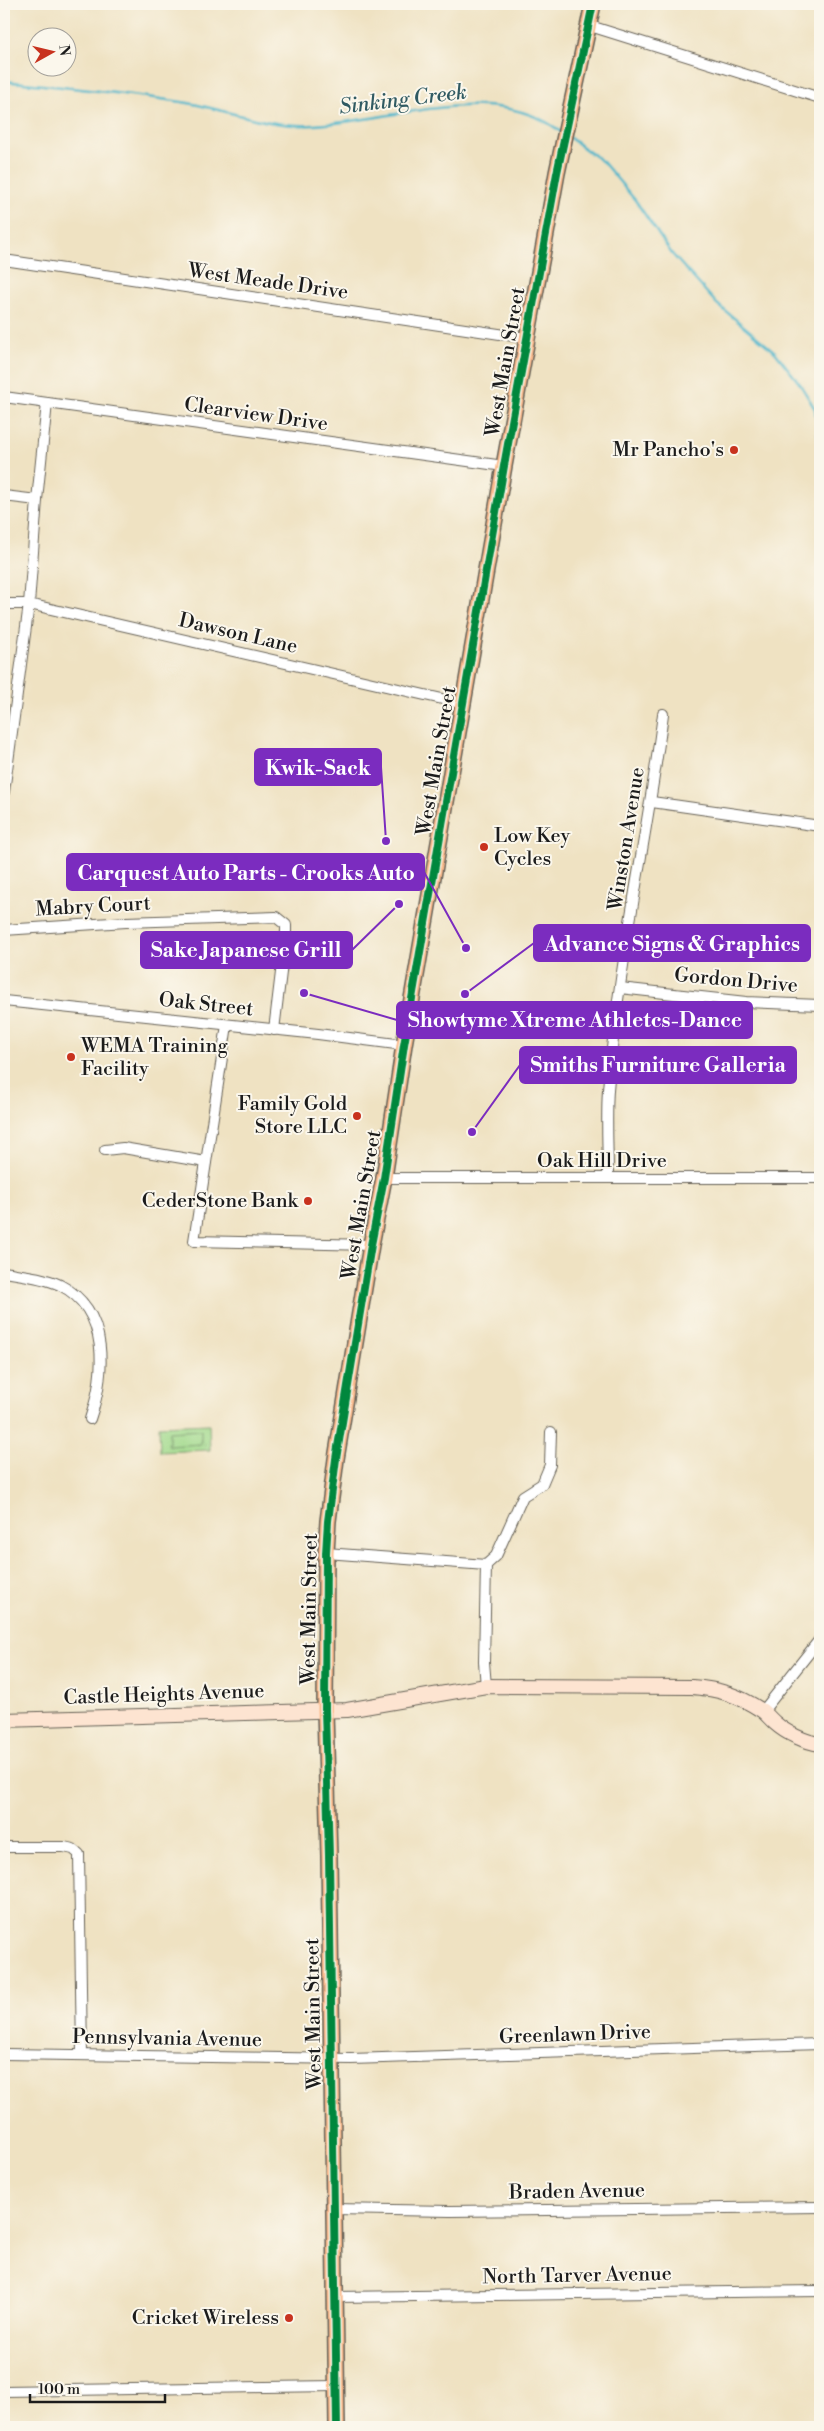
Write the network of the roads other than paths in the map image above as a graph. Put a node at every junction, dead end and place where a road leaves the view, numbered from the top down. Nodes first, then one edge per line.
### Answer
1 (593, 4) edge
2 (587, 25) junction
3 (820, 98) edge
4 (4, 260) edge
5 (526, 338) junction
6 (4, 397) edge
7 (47, 402) junction
8 (504, 466) junction
9 (4, 496) edge
10 (37, 500) junction
11 (4, 604) edge
12 (29, 604) junction
13 (464, 704) junction
14 (663, 714) dead end
15 (4, 792) edge
16 (652, 802) junction
17 (820, 826) edge
18 (4, 930) edge
19 (620, 988) junction
20 (4, 1001) edge
21 (820, 1005) edge
22 (227, 1025) junction
23 (274, 1030) junction
24 (404, 1046) junction
25 (105, 1150) dead end
26 (206, 1162) junction
27 (384, 1178) junction
28 (608, 1178) junction
29 (820, 1178) edge
30 (371, 1245) junction
31 (4, 1272) edge
32 (90, 1420) dead end
33 (551, 1432) dead end
34 (326, 1553) junction
35 (486, 1564) junction
36 (820, 1640) edge
37 (486, 1686) junction
38 (325, 1710) junction
39 (763, 1711) junction
40 (4, 1720) edge
41 (820, 1744) edge
42 (4, 1847) edge
43 (820, 2044) edge
44 (4, 2054) edge
45 (82, 2054) junction
46 (330, 2059) junction
47 (820, 2207) edge
48 (333, 2209) junction
49 (820, 2291) edge
50 (335, 2297) junction
51 (336, 2386) junction
52 (4, 2391) edge
53 (337, 2427) edge

1 - 2 main road, West Main Street
2 - 3 street
2 - 5 main road, West Main Street
4 - 5 street, West Meade Drive
5 - 8 main road, West Main Street
6 - 7 street, Clearview Drive
7 - 8 street, Clearview Drive
7 - 10 street
8 - 13 main road, West Main Street
9 - 10 street
10 - 12 street
11 - 12 street, Dawson Lane
12 - 13 street, Dawson Lane
12 - 15 street
13 - 24 main road, West Main Street
14 - 16 street, Winston Avenue
16 - 17 street
16 - 19 street, Winston Avenue
18 - 23 street, Mabry Court
19 - 21 street, Gordon Drive
19 - 28 street, Winston Avenue
20 - 22 street, Oak Street
22 - 23 street, Oak Street
22 - 26 street
23 - 24 street, Oak Street
24 - 27 main road, West Main Street
25 - 26 street
26 - 30 street
27 - 28 street, Oak Hill Drive
27 - 30 main road, West Main Street
28 - 29 street, Oak Hill Drive
30 - 34 main road, West Main Street
31 - 32 street
33 - 35 street
34 - 35 street
34 - 38 main road, West Main Street
35 - 37 street
36 - 39 street
37 - 38 street, Castle Heights Avenue
37 - 39 street, Castle Heights Avenue
38 - 40 street, Castle Heights Avenue
38 - 46 main road, West Main Street
39 - 41 street, Castle Heights Avenue
42 - 45 street
43 - 46 street, Greenlawn Drive
44 - 45 street, Pennsylvania Avenue
45 - 46 street, Pennsylvania Avenue
46 - 48 main road, West Main Street
47 - 48 street, Braden Avenue
48 - 50 main road, West Main Street
49 - 50 street, North Tarver Avenue
50 - 51 main road, West Main Street
51 - 52 street
51 - 53 main road, West Main Street

